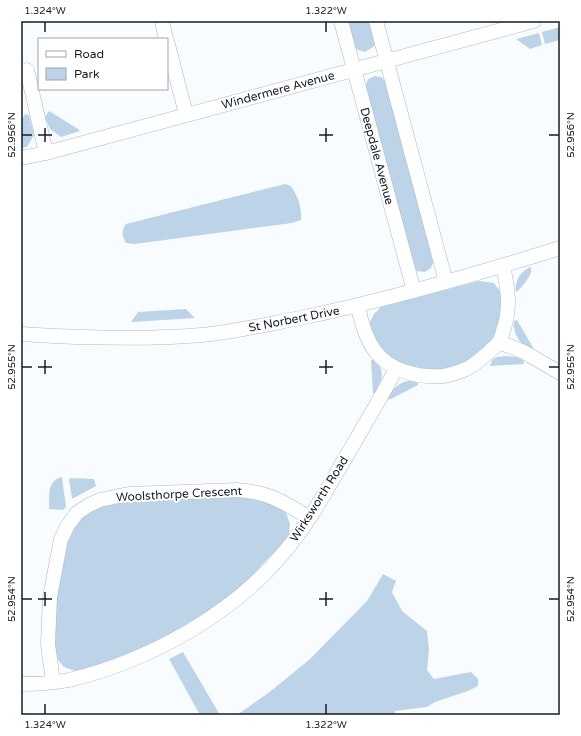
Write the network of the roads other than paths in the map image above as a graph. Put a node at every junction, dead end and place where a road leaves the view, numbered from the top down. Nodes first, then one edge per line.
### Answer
1 (162, 21) edge
2 (341, 21) edge
3 (376, 21) edge
4 (534, 21) edge
5 (166, 38) edge
6 (168, 44) edge
7 (387, 60) junction
8 (27, 70) dead end
9 (354, 70) junction
10 (186, 114) junction
11 (46, 153) junction
12 (21, 158) edge
13 (560, 248) edge
14 (503, 266) junction
15 (446, 282) junction
16 (414, 291) junction
17 (358, 306) junction
18 (21, 334) edge
19 (499, 342) junction
20 (396, 369) junction
21 (560, 373) edge
22 (309, 518) junction
23 (53, 682) junction
24 (21, 684) edge

1 - 5 street
2 - 9 street, Deepdale Avenue
3 - 7 street
4 - 7 street, Windermere Avenue
6 - 10 street
7 - 9 street, Windermere Avenue
7 - 15 street
8 - 11 street
9 - 10 street, Windermere Avenue
9 - 16 street, Deepdale Avenue
10 - 11 street, Windermere Avenue
11 - 12 street, Windermere Avenue
13 - 14 street, St Norbert Drive
14 - 15 street, St Norbert Drive
14 - 19 street
15 - 16 street, St Norbert Drive
16 - 17 street, St Norbert Drive
17 - 18 street, St Norbert Drive
17 - 20 street
19 - 20 street
19 - 21 street
20 - 22 street, Wirksworth Road
22 - 23 street, Wirksworth Road
22 - 23 street, Woolsthorpe Crescent
23 - 24 street, Wirksworth Road

